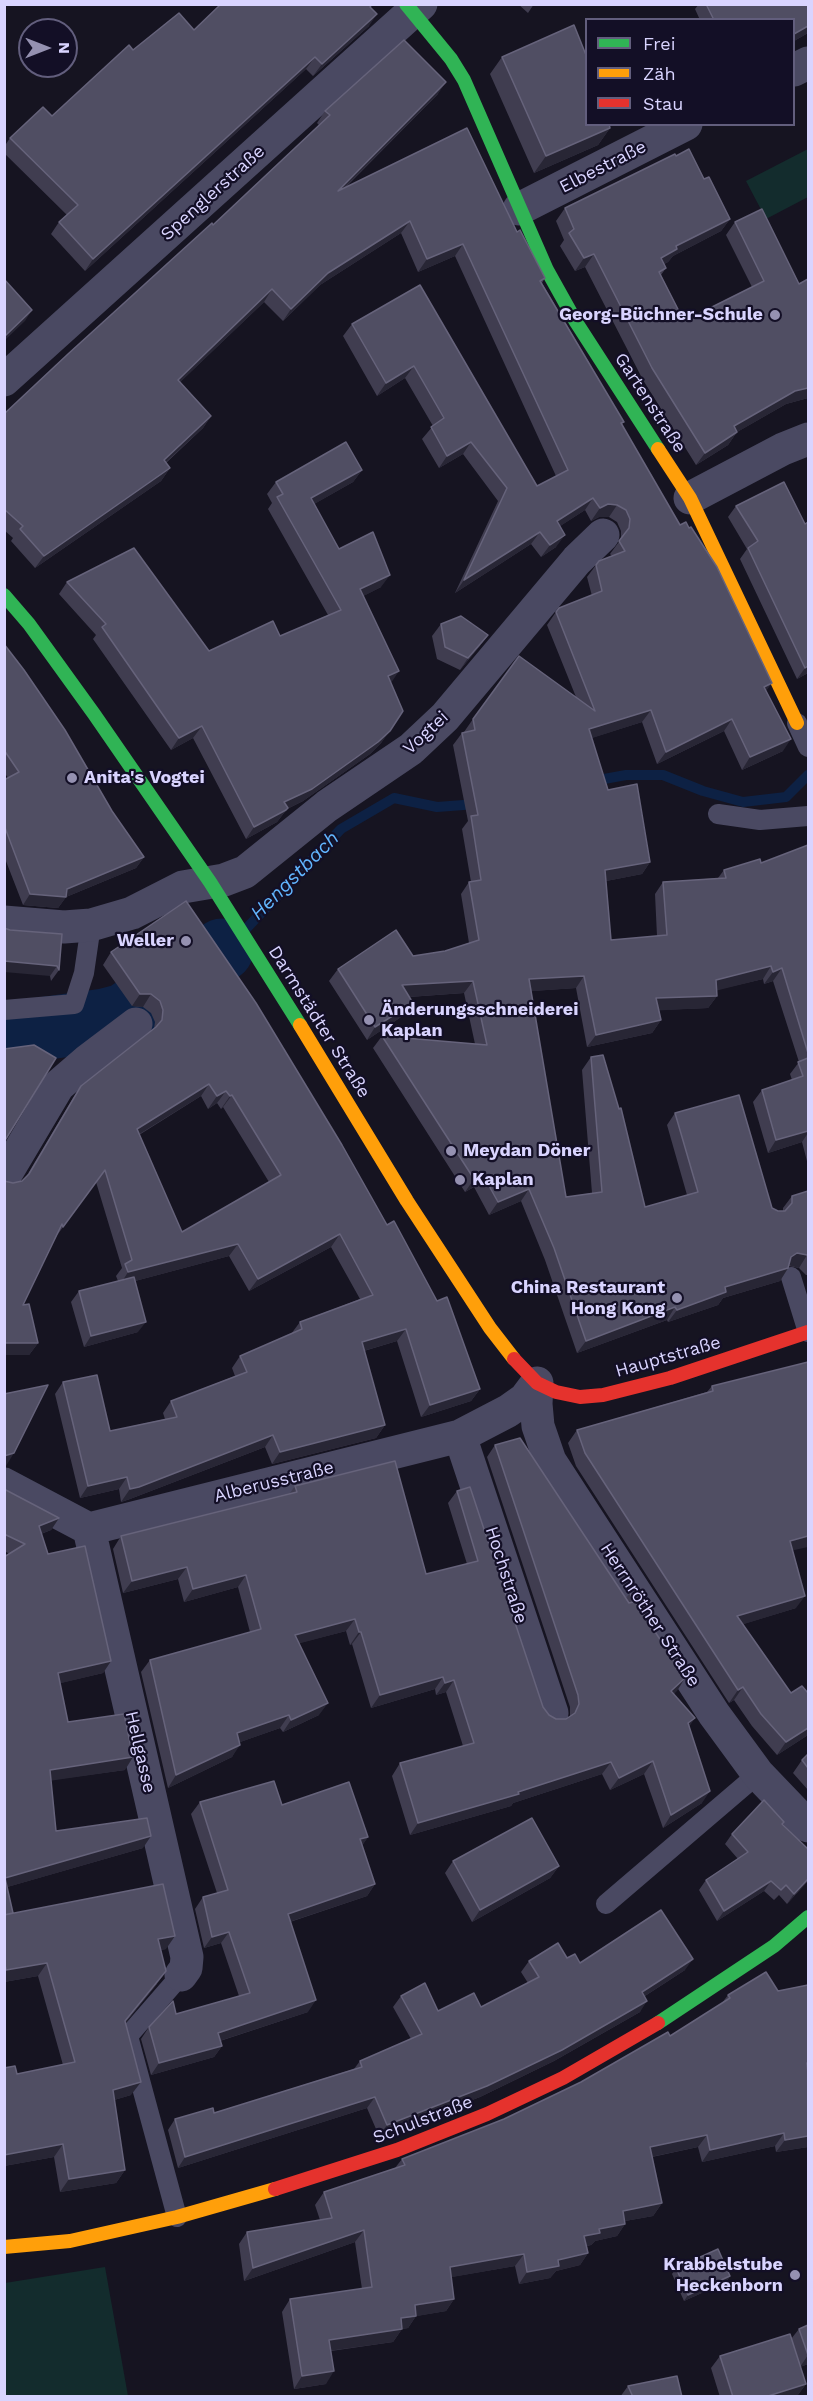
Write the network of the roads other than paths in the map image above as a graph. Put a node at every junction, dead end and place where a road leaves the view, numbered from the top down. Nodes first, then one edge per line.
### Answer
1 (414, 7) edge
2 (682, 126) edge
3 (519, 209) junction
4 (4, 380) edge
5 (808, 439) edge
6 (690, 498) junction
7 (603, 535) dead end
8 (4, 595) edge
9 (797, 723) joint
10 (808, 747) edge
11 (718, 814) dead end
12 (808, 816) edge
13 (210, 882) junction
14 (4, 922) edge
15 (91, 925) junction
16 (4, 1010) edge
17 (136, 1024) dead end
18 (4, 1177) edge
19 (791, 1277) edge
20 (808, 1332) edge
21 (537, 1383) junction
22 (460, 1436) junction
23 (4, 1484) edge
24 (89, 1529) junction
25 (552, 1713) dead end
26 (758, 1774) junction
27 (808, 1826) edge
28 (606, 1905) dead end
29 (808, 1917) edge
30 (181, 1975) joint
31 (177, 2217) junction
32 (4, 2247) edge

1 - 3 street, Gartenstraße
1 - 4 street, Spenglerstraße
2 - 3 street, Elbestraße
3 - 6 street, Gartenstraße
5 - 6 street
6 - 9 street, Gartenstraße
7 - 13 street, Vogtei
8 - 13 street, Darmstädter Straße
9 - 10 lane
11 - 12 lane
13 - 15 street, Vogtei
13 - 21 street, Darmstädter Straße
14 - 15 street, Vogtei
15 - 16 lane
17 - 18 street
19 - 20 lane
20 - 21 street, Hauptstraße
21 - 22 street, Alberusstraße
21 - 26 street, Herrnröther Straße
22 - 24 street, Alberusstraße
22 - 25 street, Hochstraße
23 - 24 street
24 - 30 street, Hellgasse
26 - 27 street, Herrnröther Straße
26 - 28 lane
29 - 31 street, Schulstraße
30 - 31 lane
31 - 32 street, Schulstraße

